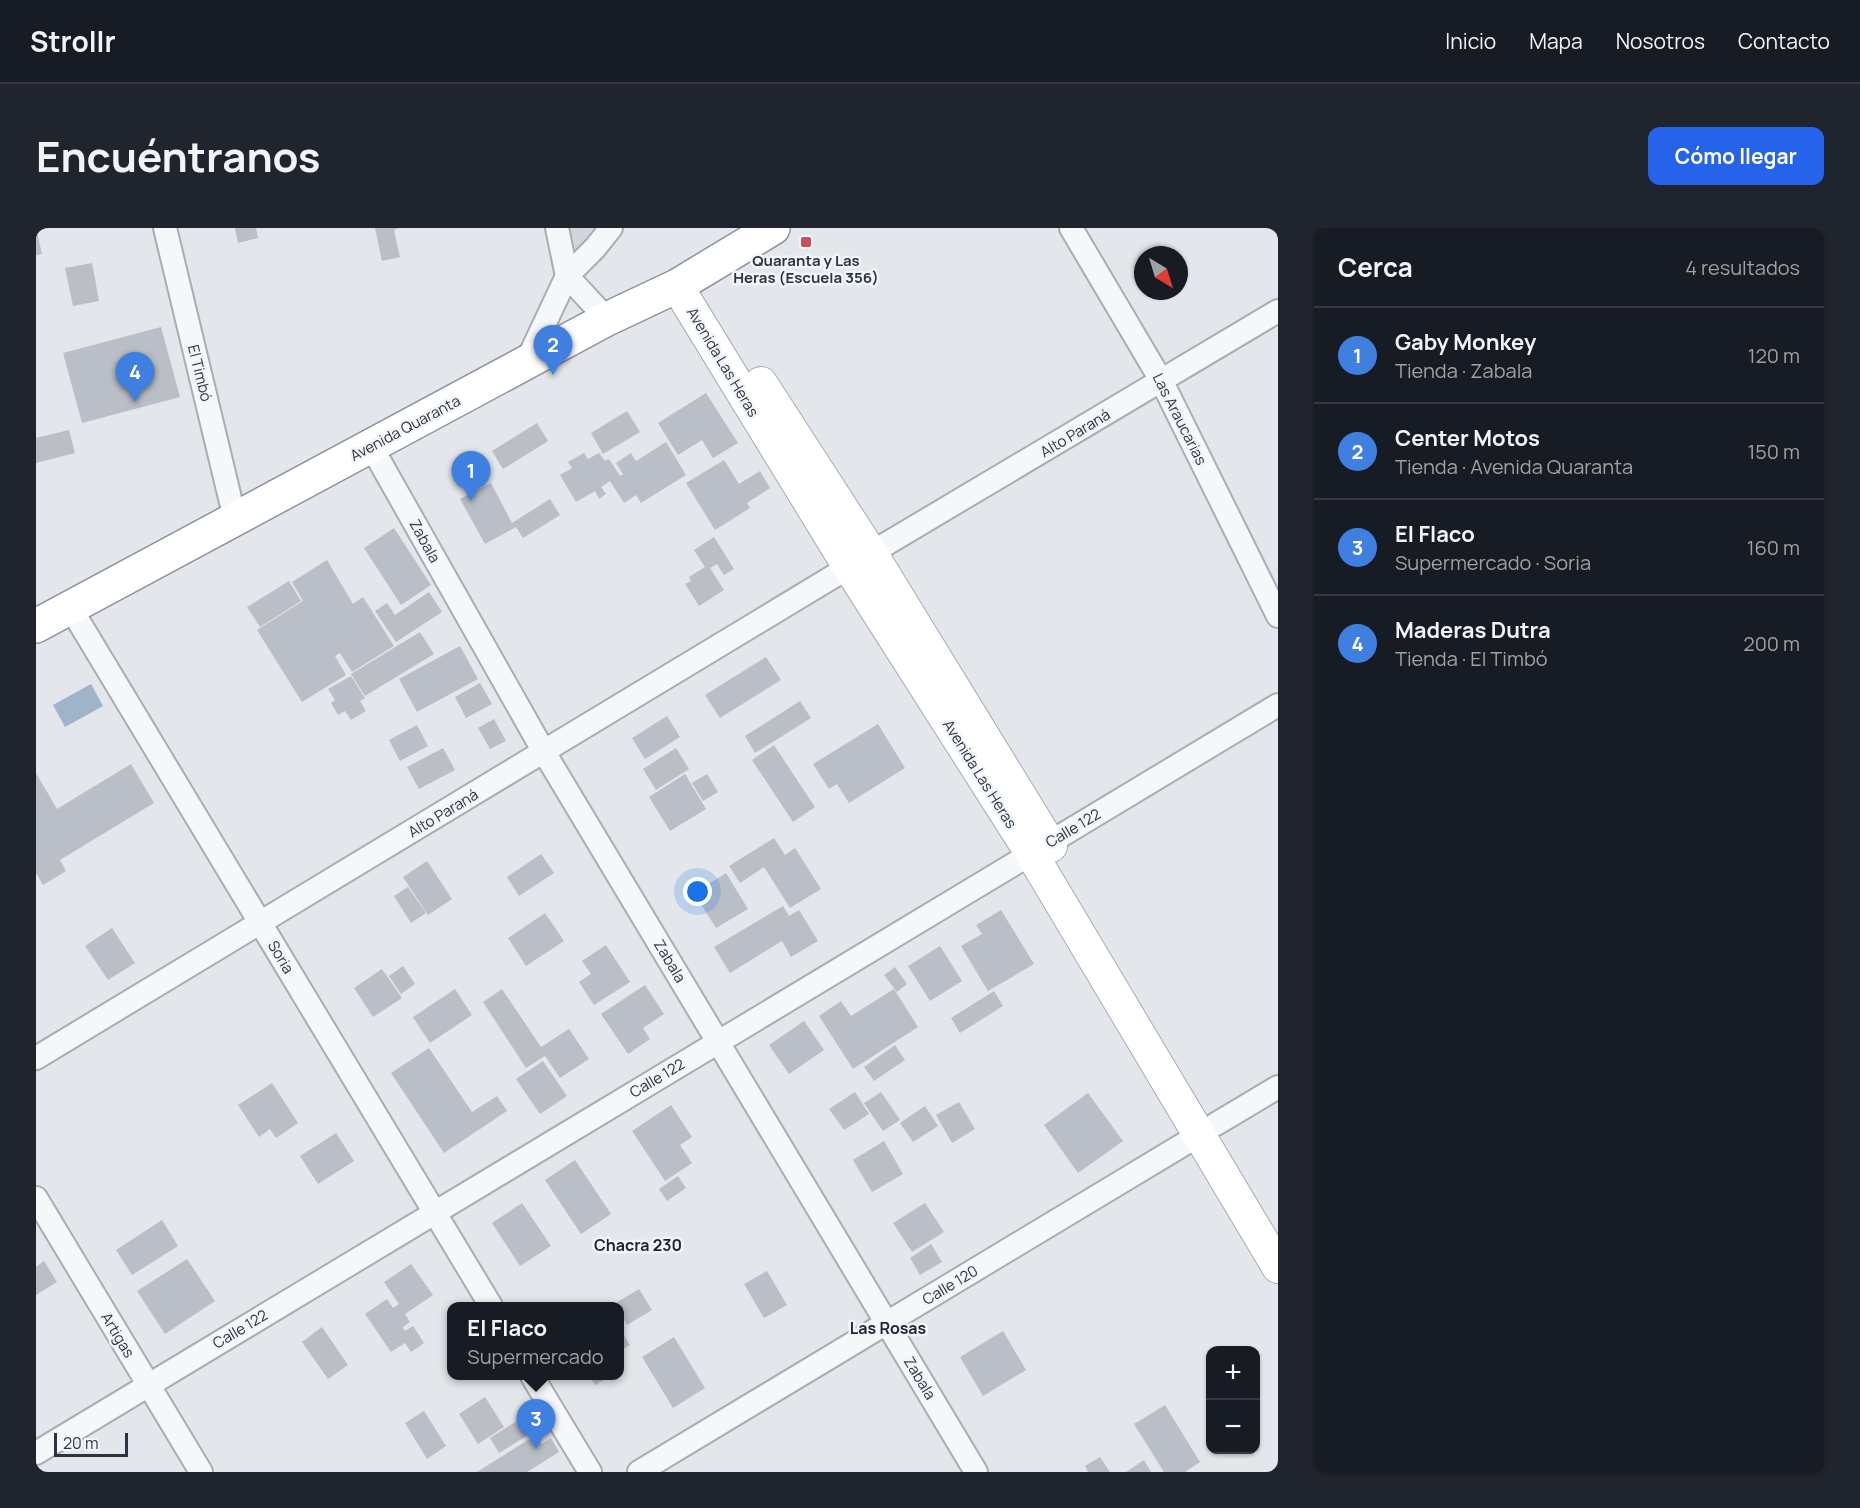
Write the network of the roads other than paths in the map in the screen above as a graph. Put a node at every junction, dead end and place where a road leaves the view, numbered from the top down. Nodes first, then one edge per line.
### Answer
1 (165, 228) edge
2 (557, 228) edge
3 (611, 228) edge
4 (773, 228) edge
5 (1071, 228) edge
6 (567, 276) junction
7 (685, 281) junction
8 (1278, 311) edge
9 (607, 319) junction
10 (526, 363) junction
11 (1162, 382) junction
12 (371, 446) junction
13 (235, 519) junction
14 (860, 560) junction
15 (70, 607) junction
16 (1278, 616) edge
17 (36, 626) edge
18 (1278, 705) edge
19 (544, 752) junction
20 (1040, 848) junction
21 (260, 923) junction
22 (718, 1042) junction
23 (36, 1058) edge
24 (1278, 1087) edge
25 (1208, 1130) junction
26 (36, 1198) edge
27 (434, 1212) junction
28 (1278, 1229) edge
29 (1278, 1267) edge
30 (489, 1302) edge
31 (887, 1323) junction
32 (534, 1380) edge
33 (148, 1384) junction
34 (36, 1453) edge
35 (201, 1472) edge
36 (590, 1472) edge
37 (639, 1472) edge
38 (976, 1472) edge

1 - 13 street, El Timbó
2 - 6 street
3 - 6 street
4 - 7 highway, Avenida Quaranta
5 - 11 street, Las Araucarias
6 - 9 street
6 - 10 street
7 - 9 highway, Avenida Quaranta
7 - 14 main road, Avenida Las Heras
8 - 11 street, Alto Paraná
9 - 10 highway, Avenida Quaranta
10 - 12 highway, Avenida Quaranta
11 - 14 street, Alto Paraná
11 - 16 street, Las Araucarias
12 - 13 highway, Avenida Quaranta
12 - 19 street, Zabala
13 - 15 highway, Avenida Quaranta
14 - 19 street, Alto Paraná
14 - 20 main road, Avenida Las Heras
15 - 17 highway, Avenida Quaranta
15 - 21 street, Soria
18 - 20 street, Calle 122
19 - 21 street, Alto Paraná
19 - 22 street, Zabala
20 - 22 street, Calle 122
20 - 25 main road, Avenida Las Heras
21 - 23 street, Alto Paraná
21 - 27 street, Soria
22 - 27 street, Calle 122
22 - 31 street, Zabala
24 - 25 street, Calle 120
25 - 28 main road, Avenida Las Heras
25 - 29 main road, Avenida Las Heras
25 - 31 street, Calle 120
26 - 33 street, Artigas
27 - 30 street, Soria
27 - 33 street, Calle 122
31 - 37 street, Calle 120
31 - 38 street, Zabala
32 - 36 street
33 - 34 street, Calle 122
33 - 35 street, Artigas

